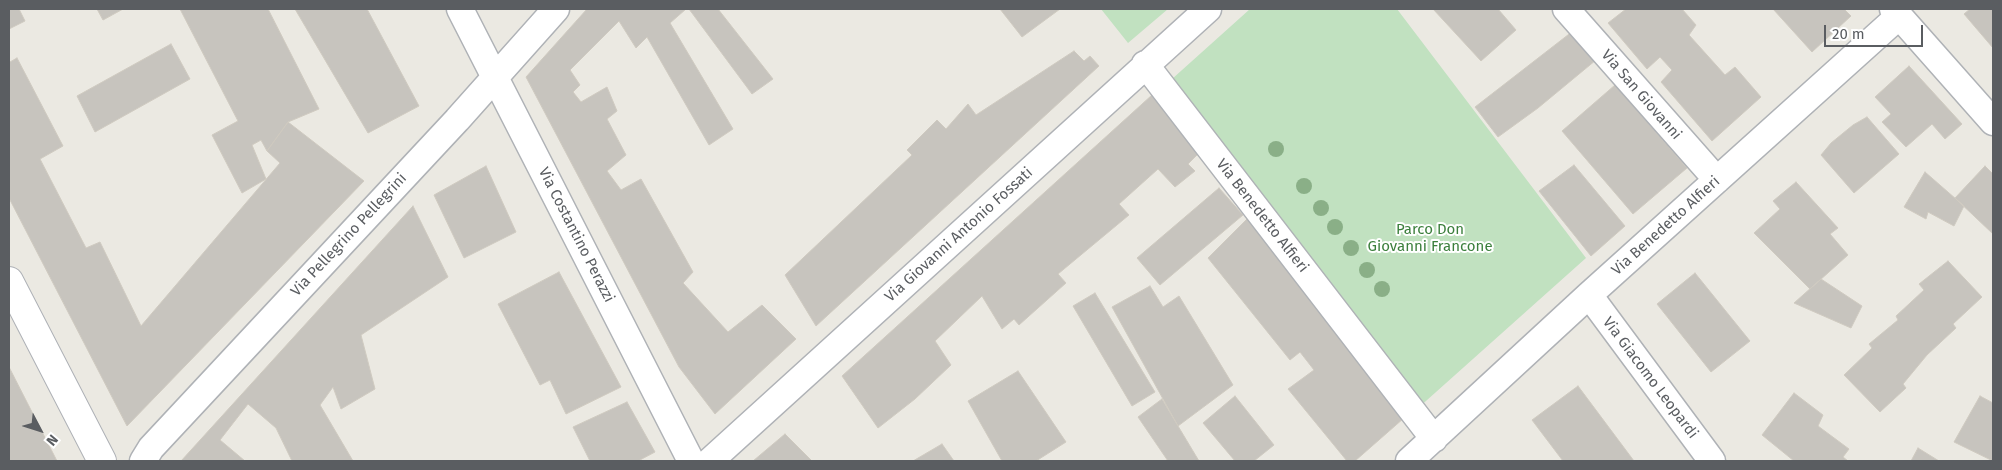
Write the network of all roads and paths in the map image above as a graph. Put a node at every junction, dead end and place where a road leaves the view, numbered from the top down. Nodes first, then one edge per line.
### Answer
1 (460, 9) edge
2 (556, 9) edge
3 (1208, 9) edge
4 (1566, 9) edge
5 (1896, 12) edge
6 (1145, 64) junction
7 (495, 77) junction
8 (1993, 122) edge
9 (1717, 180) junction
10 (9, 281) edge
11 (1589, 295) junction
12 (1434, 439) junction
13 (102, 461) edge
14 (143, 461) edge
15 (691, 461) edge
16 (710, 461) edge
17 (1409, 461) edge
18 (1712, 461) edge

1 - 7 street, Via Costantino Perazzi
2 - 7 street, Via Pellegrino Pellegrini
3 - 6 street, Via Giovanni Antonio Fossati
4 - 9 street, Via San Giovanni
5 - 8 street
5 - 9 street, Via Benedetto Alfieri
6 - 12 street, Via Benedetto Alfieri
6 - 16 street, Via Giovanni Antonio Fossati
7 - 14 street, Via Pellegrino Pellegrini
7 - 15 street, Via Costantino Perazzi
9 - 11 street, Via Benedetto Alfieri
10 - 13 main road
11 - 12 street, Via Benedetto Alfieri
11 - 18 street, Via Giacomo Leopardi
12 - 17 street, Via Benedetto Alfieri

